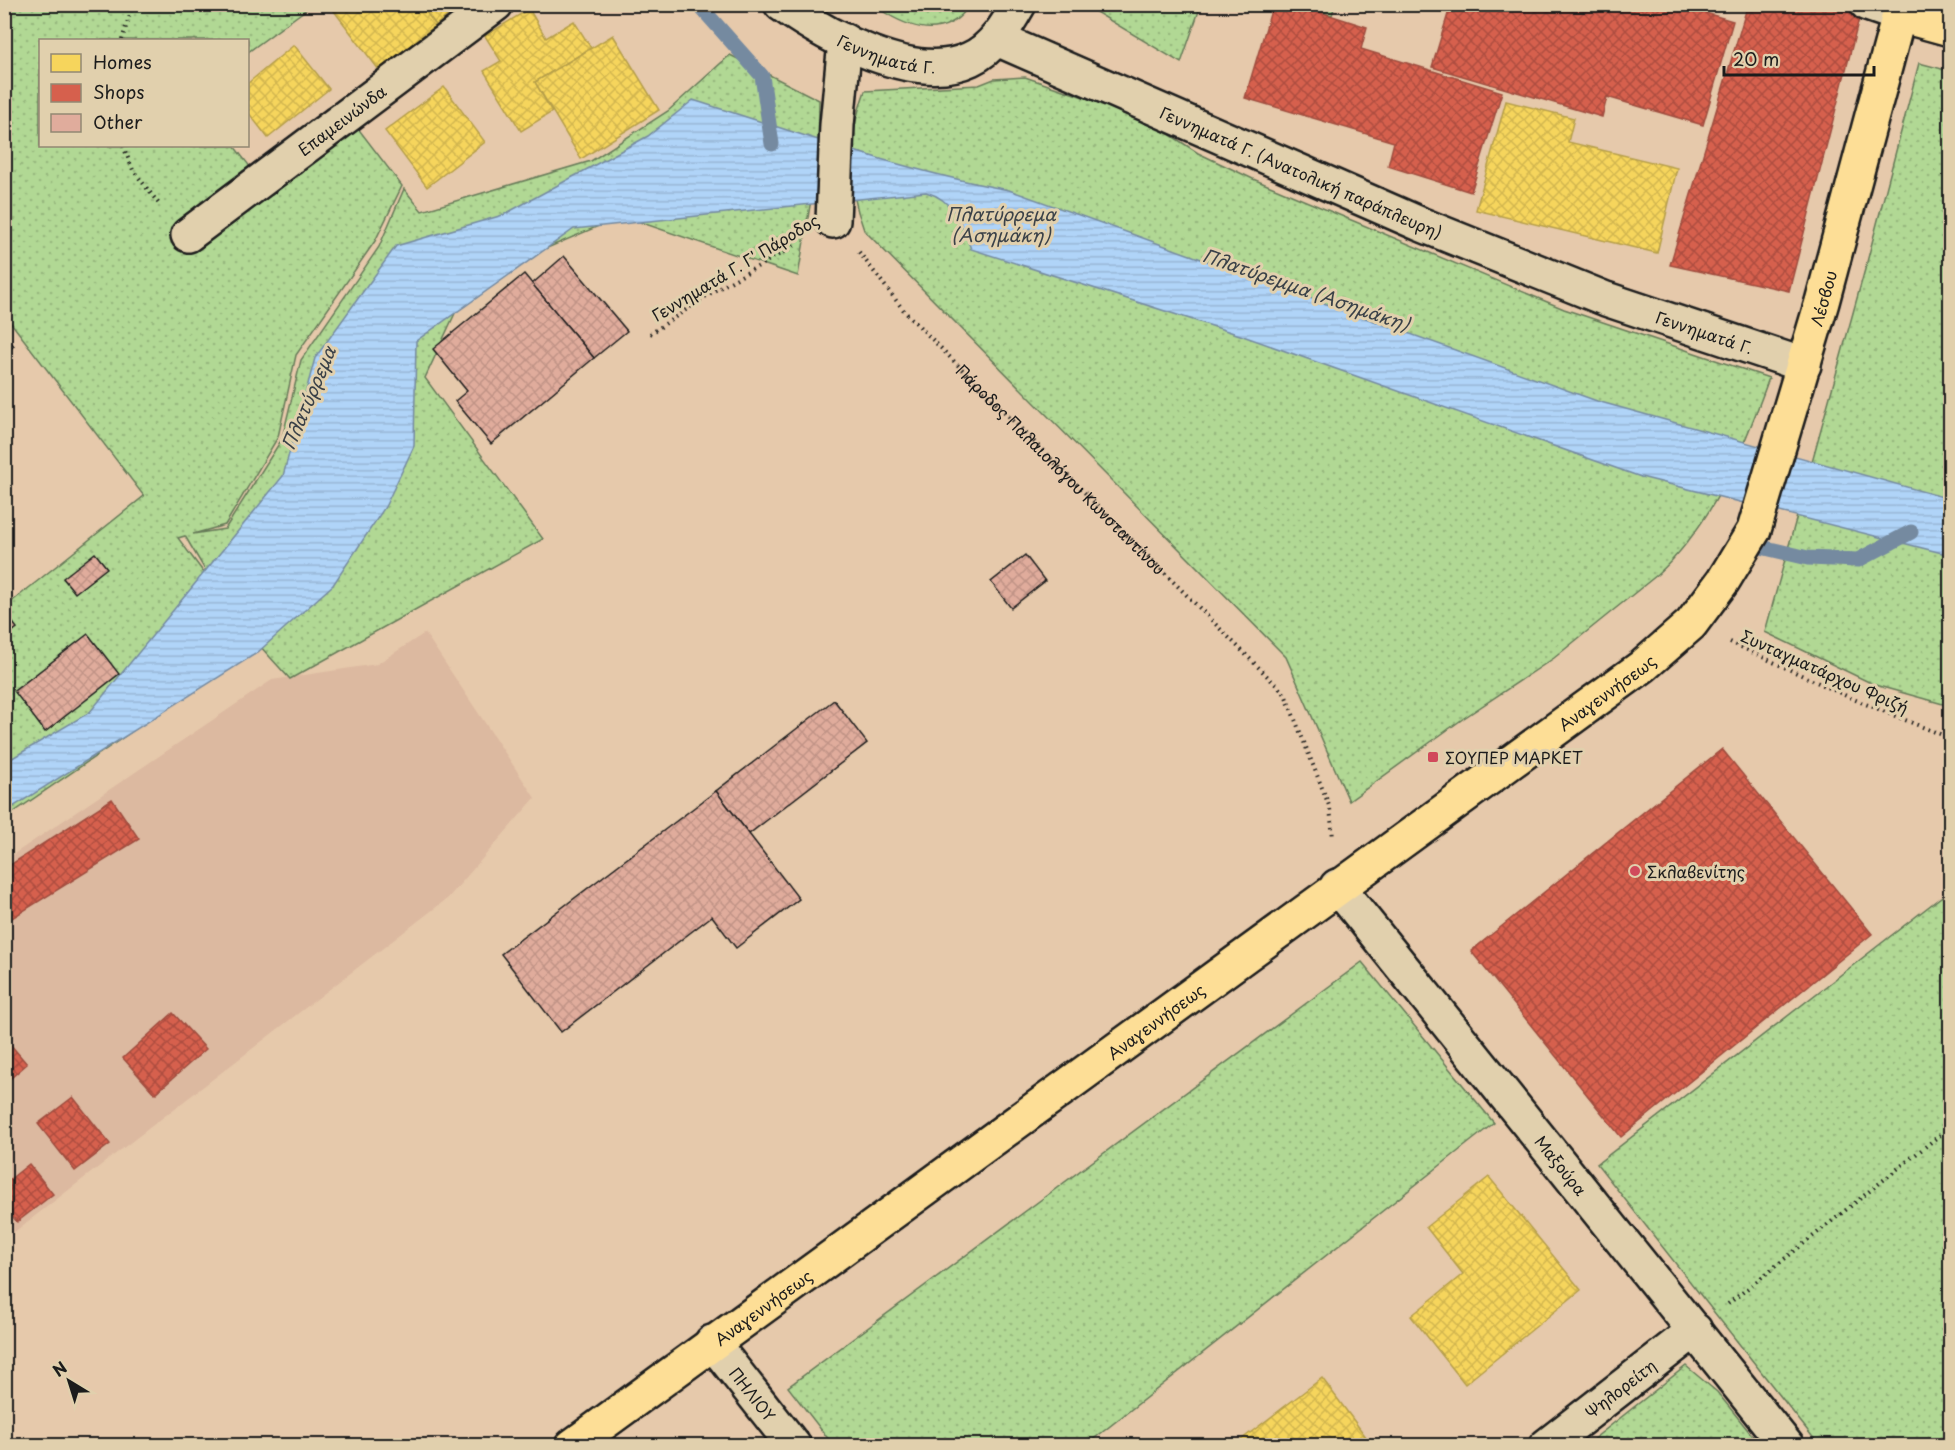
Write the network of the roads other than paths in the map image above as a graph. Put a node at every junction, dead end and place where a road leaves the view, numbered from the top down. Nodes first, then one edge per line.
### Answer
1 (496, 4) edge
2 (781, 4) edge
3 (1019, 4) edge
4 (1867, 4) edge
5 (1901, 10) edge
6 (1950, 29) edge
7 (997, 39) junction
8 (845, 41) junction
9 (833, 221) road end
10 (188, 235) road end
11 (1606, 299) joint
12 (1804, 365) junction
13 (1723, 581) joint
14 (1337, 886) junction
15 (1695, 1330) junction
16 (712, 1342) junction
17 (572, 1446) edge
18 (794, 1446) edge
19 (1546, 1446) edge
20 (1787, 1446) edge

1 - 10 street, Επαμεινώνδα
2 - 8 street, Γεννηματά Γ.
3 - 7 street
4 - 5 street
5 - 6 main road
5 - 12 main road, Λέσβου
7 - 8 street, Γεννηματά Γ.
7 - 11 street, Γεννηματά Γ. (Ανατολική παράπλευρη)
8 - 9 street
11 - 12 street, Γεννηματά Γ.
12 - 13 main road, Λέσβου
13 - 14 main road, Αναγεννήσεως
14 - 15 street, Μαξούρα
14 - 16 main road, Αναγεννήσεως
15 - 19 street, Ψηλορείτη
15 - 20 street, Μαξούρα
16 - 17 main road, Αναγεννήσεως
16 - 18 street, ΠΗΛΙΟΥ

